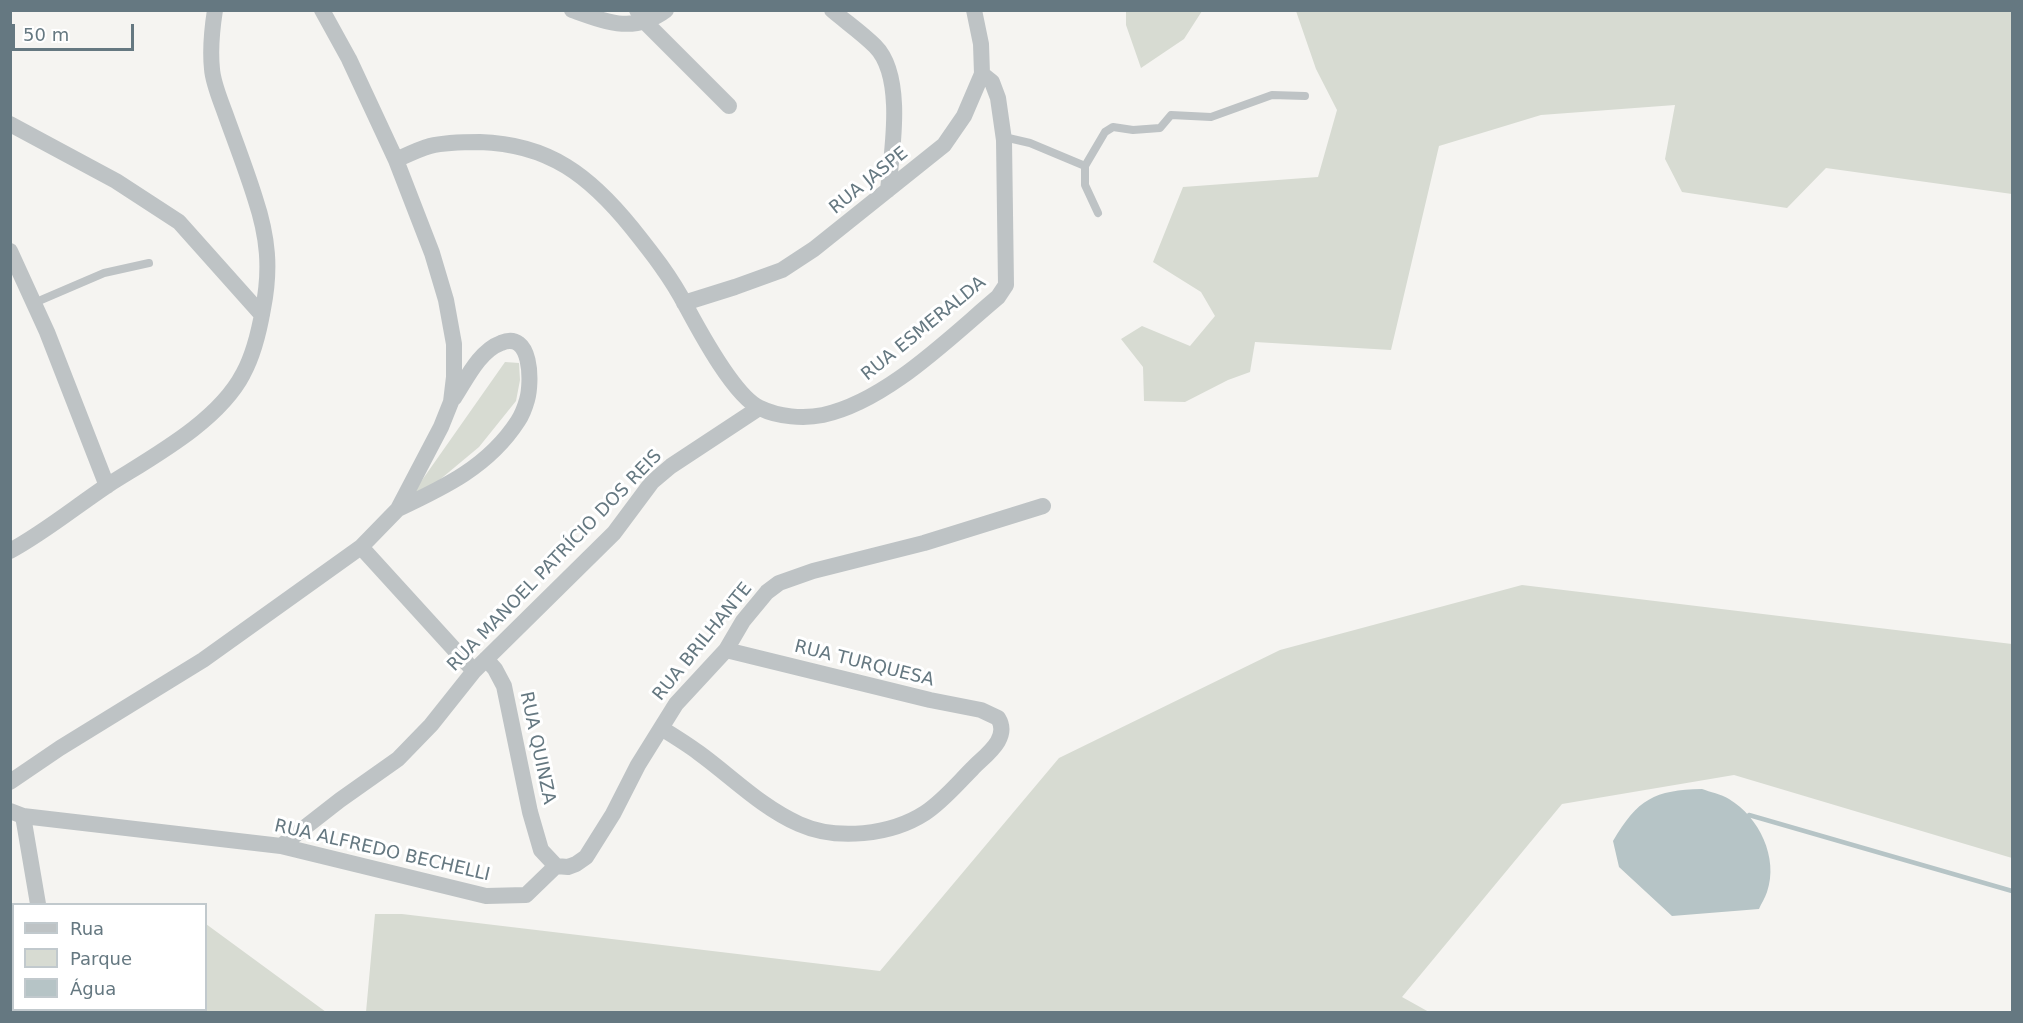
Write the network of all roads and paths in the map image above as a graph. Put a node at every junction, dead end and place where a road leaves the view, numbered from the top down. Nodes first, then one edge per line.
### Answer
1 (215, 10) edge
2 (322, 10) edge
3 (572, 10) edge
4 (666, 10) edge
5 (832, 10) edge
6 (974, 10) edge
7 (641, 16) edge
8 (982, 74) junction
9 (1305, 96) dead end
10 (729, 105) dead end
11 (10, 124) edge
12 (1003, 137) junction
13 (396, 160) junction
14 (1085, 166) junction
15 (888, 190) junction
16 (1098, 213) dead end
17 (10, 251) edge
18 (149, 263) dead end
19 (34, 303) junction
20 (684, 303) junction
21 (262, 315) junction
22 (450, 402) junction
23 (759, 408) junction
24 (107, 486) junction
25 (1043, 506) dead end
26 (398, 509) junction
27 (361, 548) junction
28 (10, 552) edge
29 (726, 650) junction
30 (486, 658) junction
31 (474, 671) junction
32 (661, 728) junction
33 (10, 782) edge
34 (17, 813) edge
35 (281, 846) junction
36 (556, 866) junction
37 (38, 903) edge

1 - 21 street
2 - 13 street
3 - 7 street
4 - 7 street
5 - 15 street
6 - 8 street, RUA JASPE
7 - 10 street
8 - 12 street, RUA ESMERALDA
8 - 15 street, RUA JASPE
9 - 14 lane
11 - 21 street
12 - 14 lane
12 - 23 street, RUA ESMERALDA
13 - 20 street
13 - 22 street
14 - 16 lane
15 - 20 street, RUA JASPE
17 - 19 street
18 - 19 lane
19 - 24 street
20 - 23 street
21 - 24 street
22 - 26 street
22 - 26 street
23 - 30 street, RUA MANOEL PATRÍCIO DOS REIS
24 - 28 street
25 - 29 street, RUA BRILHANTE
26 - 27 street
27 - 31 street
27 - 33 street
29 - 32 street, RUA BRILHANTE
29 - 32 street, RUA TURQUESA
30 - 31 street, RUA MANOEL PATRÍCIO DOS REIS
30 - 36 street, RUA QUINZA
31 - 35 street, RUA MANOEL PATRÍCIO DOS REIS
32 - 36 street, RUA BRILHANTE
34 - 35 street, RUA ALFREDO BECHELLI
34 - 37 street
35 - 36 street, RUA ALFREDO BECHELLI

